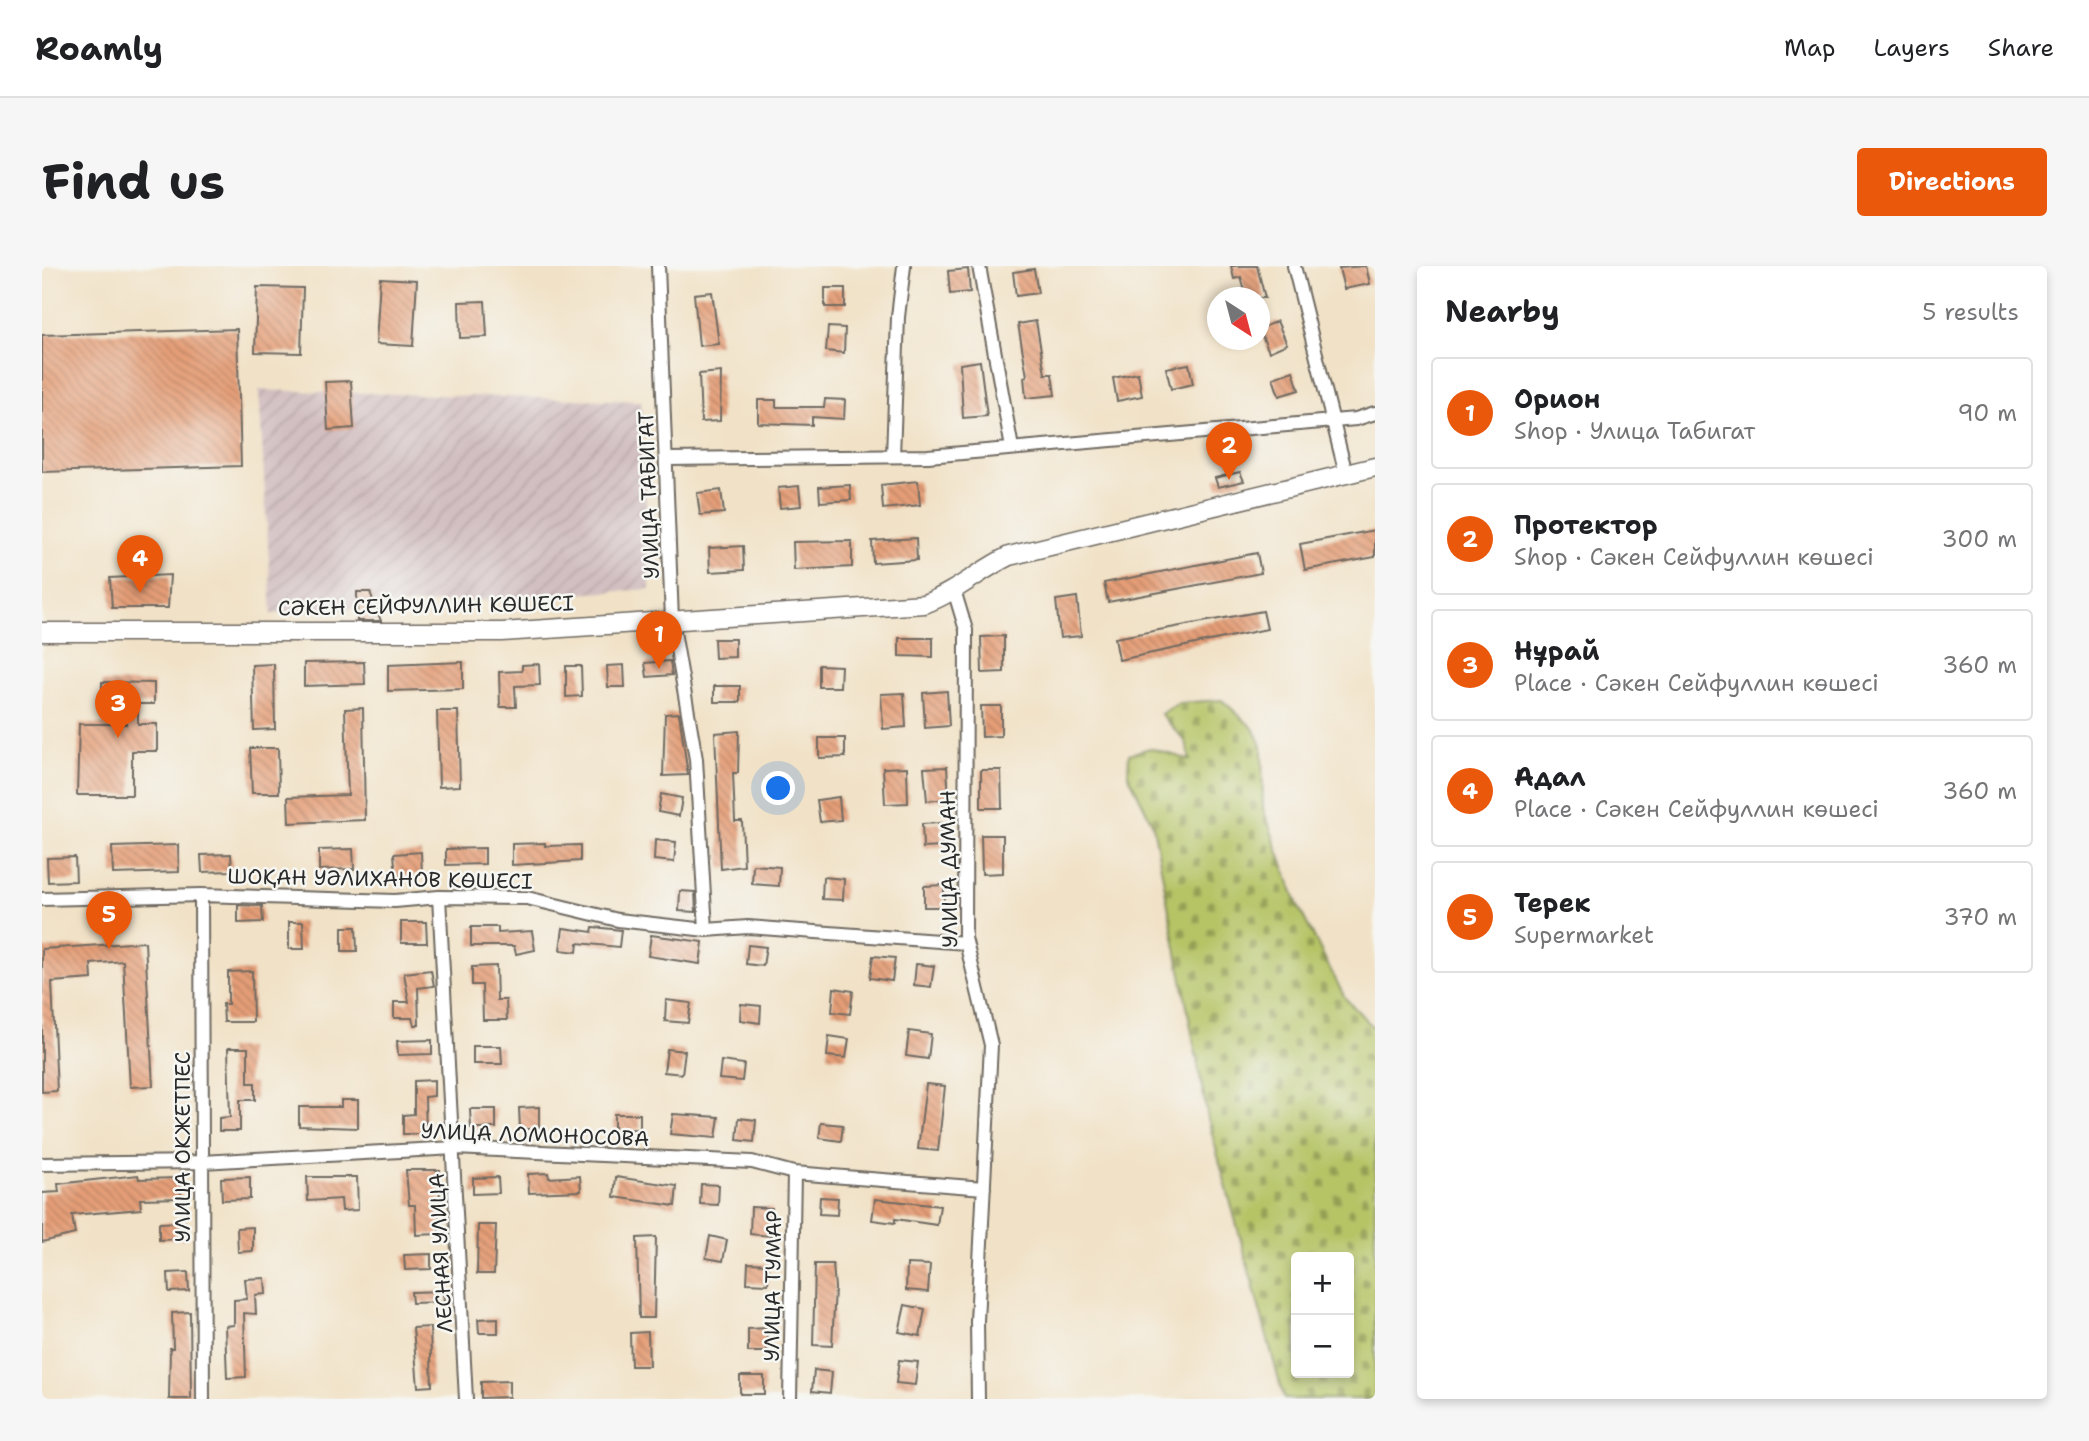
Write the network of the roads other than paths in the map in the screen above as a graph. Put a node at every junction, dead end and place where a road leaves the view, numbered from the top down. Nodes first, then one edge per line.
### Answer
1 (658, 266) edge
2 (904, 266) edge
3 (979, 266) edge
4 (1294, 266) edge
5 (1375, 413) edge
6 (1332, 419) junction
7 (1012, 448) junction
8 (892, 456) junction
9 (668, 459) junction
10 (1375, 467) edge
11 (1346, 474) junction
12 (954, 590) junction
13 (672, 620) junction
14 (42, 632) edge
15 (201, 895) junction
16 (439, 897) junction
17 (42, 899) edge
18 (706, 930) junction
19 (966, 943) junction
20 (455, 1148) junction
21 (202, 1162) junction
22 (42, 1164) edge
23 (794, 1173) junction
24 (984, 1188) junction
25 (203, 1399) edge
26 (466, 1399) edge
27 (790, 1399) edge
28 (978, 1399) edge

1 - 9 street, УЛИЦА ТАБИГАТ
2 - 8 street
3 - 7 street
4 - 6 street
5 - 6 street
6 - 7 street
6 - 11 street
7 - 8 street
8 - 9 street
9 - 13 street, УЛИЦА ТАБИГАТ
10 - 11 street, СӘКЕН СЕЙФУЛЛИН КӨШЕСІ
11 - 12 street, СӘКЕН СЕЙФУЛЛИН КӨШЕСІ
12 - 13 street, СӘКЕН СЕЙФУЛЛИН КӨШЕСІ
12 - 19 street, УЛИЦА ДУМАН
13 - 14 street, СӘКЕН СЕЙФУЛЛИН КӨШЕСІ
13 - 18 street, УЛИЦА ТАБИГАТ
15 - 16 street, ШОҚАН УӘЛИХАНОВ КӨШЕСІ
15 - 17 street, ШОҚАН УӘЛИХАНОВ КӨШЕСІ
15 - 21 street, УЛИЦА ОКЖЕТПЕС
16 - 18 street, ШОҚАН УӘЛИХАНОВ КӨШЕСІ
16 - 20 street, ЛЕСНАЯ УЛИЦА
18 - 19 street, ШОҚАН УӘЛИХАНОВ КӨШЕСІ
19 - 24 street, УЛИЦА ДУМАН
20 - 21 street, УЛИЦА ЛОМОНОСОВА
20 - 23 street, УЛИЦА ЛОМОНОСОВА
20 - 26 street, ЛЕСНАЯ УЛИЦА
21 - 22 street, УЛИЦА ЛОМОНОСОВА
21 - 25 street, УЛИЦА ОКЖЕТПЕС
23 - 24 street, УЛИЦА ЛОМОНОСОВА
23 - 27 street, УЛИЦА ТУМАР
24 - 28 street, УЛИЦА ДУМАН

